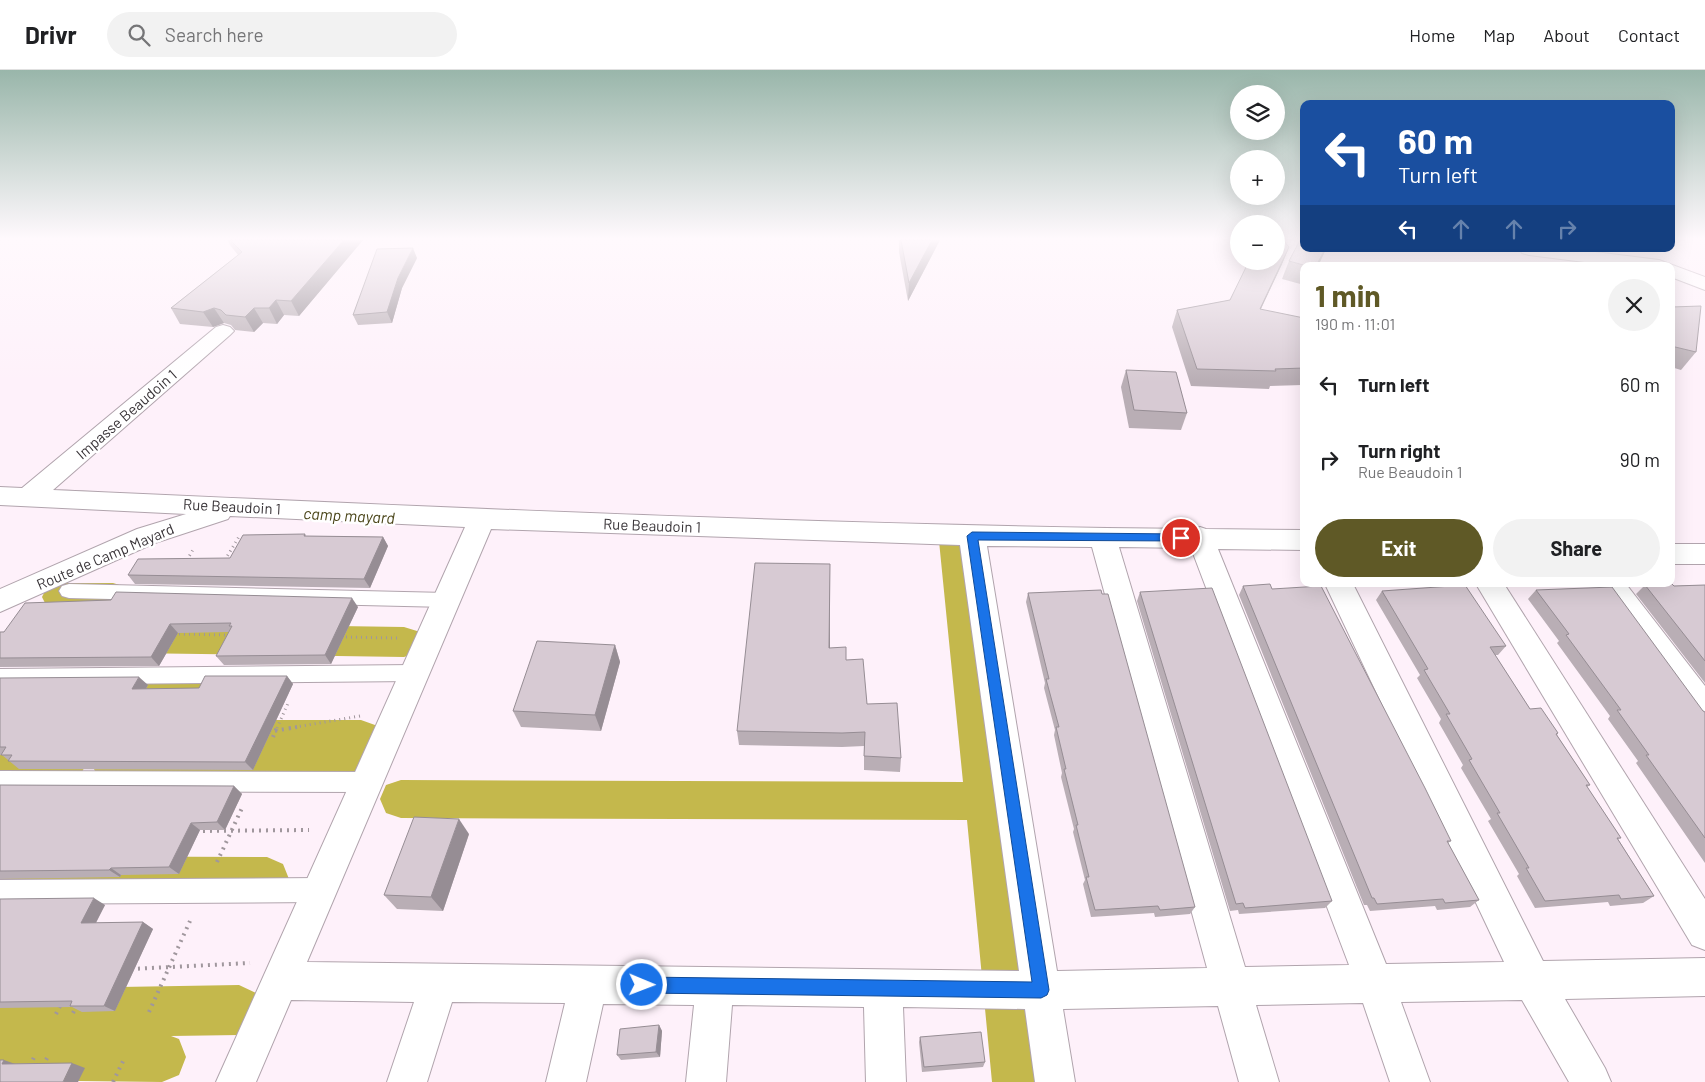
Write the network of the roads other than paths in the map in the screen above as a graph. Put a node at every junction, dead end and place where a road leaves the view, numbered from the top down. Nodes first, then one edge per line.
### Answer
1 (223, 331) dead end
2 (0, 496) edge
3 (28, 497) junction
4 (241, 507) junction
5 (482, 519) junction
6 (972, 536) junction
7 (1200, 537) junction
8 (1103, 538) junction
9 (1300, 540) edge
10 (1340, 587) edge
11 (1492, 587) edge
12 (1613, 587) edge
13 (69, 591) dead end
14 (447, 600) junction
15 (0, 601) edge
16 (414, 672) junction
17 (0, 677) edge
18 (1705, 709) edge
19 (0, 782) edge
20 (366, 782) junction
21 (319, 890) junction
22 (0, 892) edge
23 (1705, 932) edge
24 (270, 972) junction
25 (1705, 977) edge
26 (1533, 981) junction
27 (439, 983) junction
28 (1375, 983) junction
29 (588, 984) junction
30 (714, 986) junction
31 (883, 988) junction
32 (1232, 988) junction
33 (1021, 989) junction
34 (236, 1082) edge
35 (407, 1082) edge
36 (566, 1082) edge
37 (706, 1082) edge
38 (886, 1082) edge
39 (1055, 1082) edge
40 (1259, 1082) edge
41 (1410, 1082) edge
42 (1591, 1082) edge

1 - 3 street, Impasse Beaudoin 1
2 - 3 street, Rue Beaudoin 1
3 - 4 street, Rue Beaudoin 1
4 - 5 street, Rue Beaudoin 1
4 - 15 street, Route de Camp Mayard
5 - 6 street, Rue Beaudoin 1
5 - 14 street
6 - 8 street, Rue Beaudoin 1
6 - 33 street
7 - 8 street, Rue Beaudoin 1
7 - 9 street, Rue Beaudoin 1
7 - 28 street
8 - 32 street
10 - 26 street
11 - 23 street
12 - 18 street
13 - 14 lane
14 - 16 street
16 - 17 lane
16 - 20 street
19 - 20 lane
20 - 21 street
21 - 22 lane
21 - 24 street
24 - 27 street
24 - 34 street
25 - 26 street
26 - 28 street
26 - 42 street
27 - 29 street
27 - 35 street
28 - 32 street
28 - 41 street
29 - 30 street
29 - 36 street
30 - 31 street
30 - 37 street
31 - 33 street
31 - 38 street
32 - 33 street
32 - 40 street
33 - 39 street

